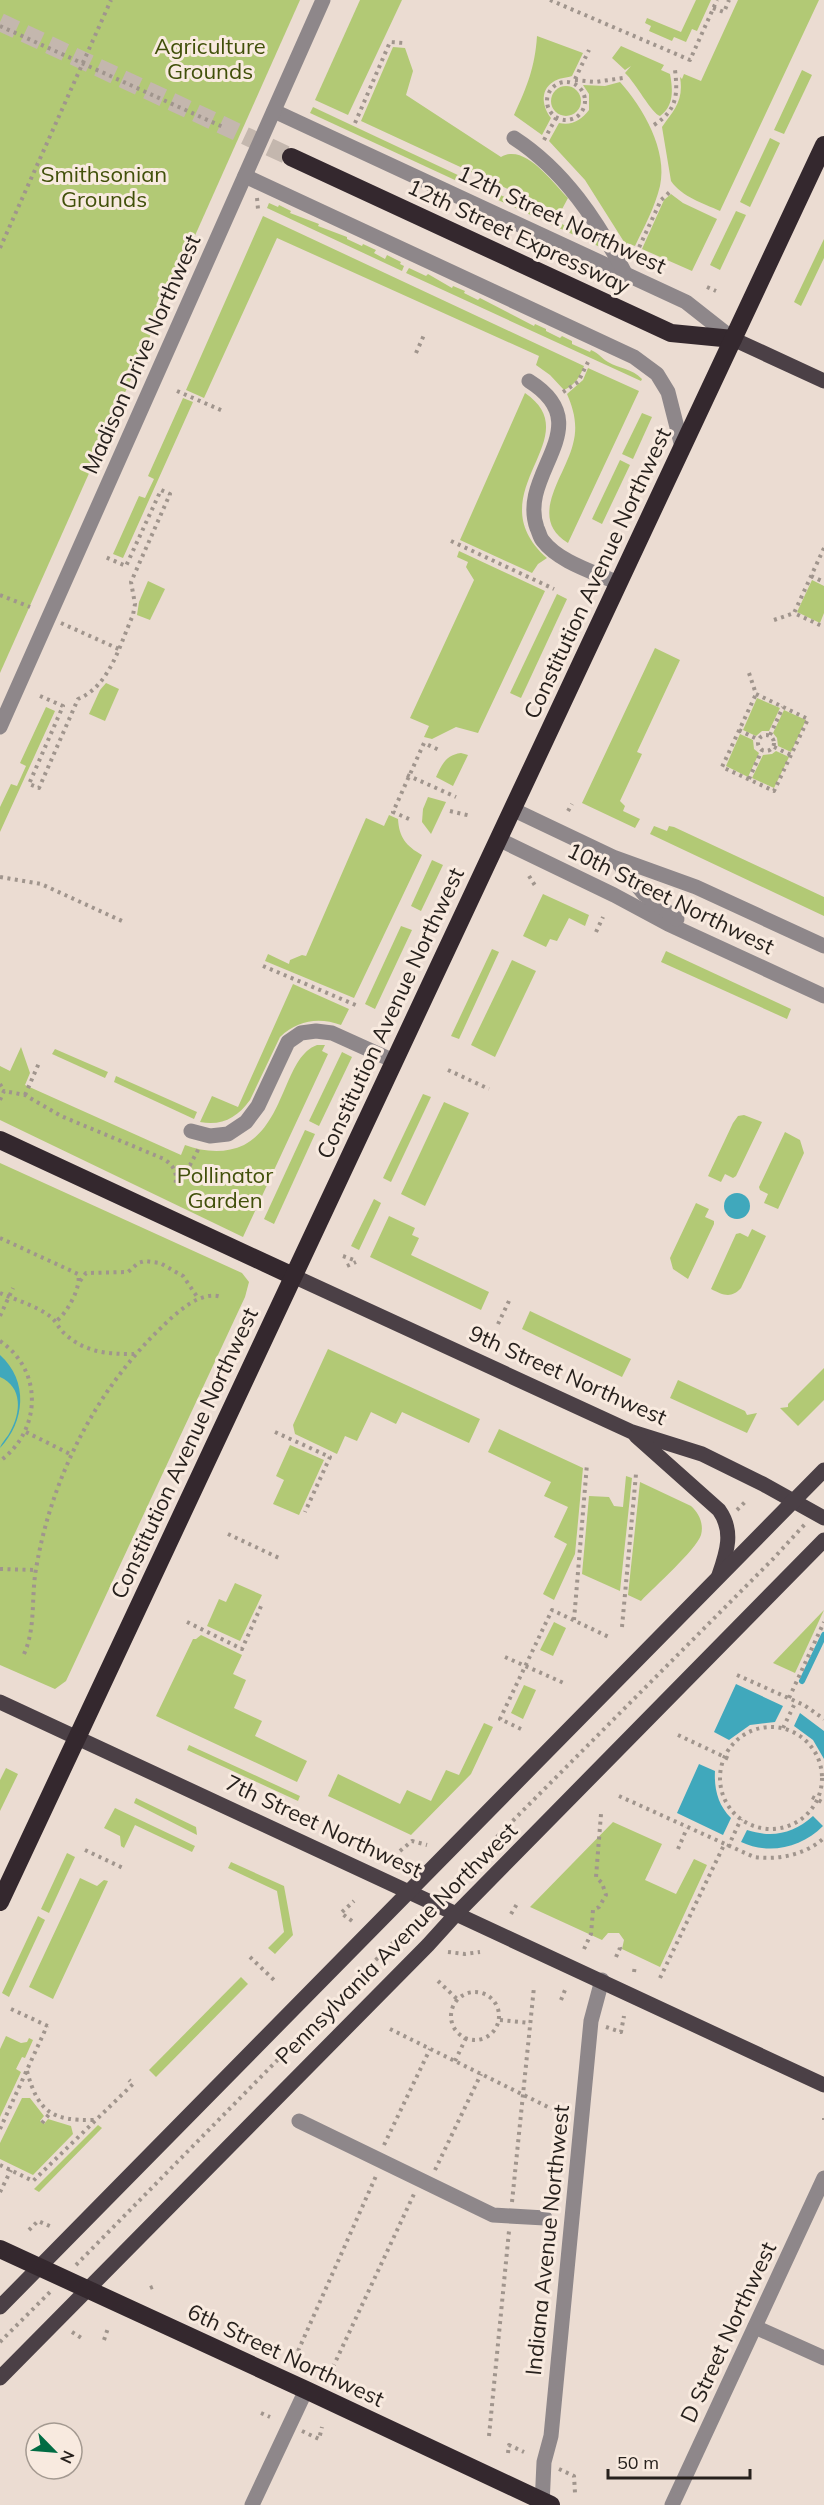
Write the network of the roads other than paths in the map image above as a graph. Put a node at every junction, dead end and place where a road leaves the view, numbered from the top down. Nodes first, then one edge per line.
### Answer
1 (323, 0) edge
2 (274, 111) junction
3 (514, 138) dead end
4 (824, 145) edge
5 (291, 157) tunnel mouth
6 (245, 176) junction
7 (625, 273) junction
8 (733, 339) junction
9 (529, 381) dead end
10 (824, 381) edge
11 (682, 447) junction
12 (618, 583) junction
13 (0, 727) edge
14 (512, 809) junction
15 (498, 839) junction
16 (613, 857) junction
17 (824, 946) edge
18 (824, 986) edge
19 (824, 996) edge
20 (394, 1061) junction
21 (191, 1131) dead end
22 (0, 1140) edge
23 (293, 1276) junction
24 (632, 1432) junction
25 (824, 1470) edge
26 (793, 1501) junction
27 (820, 1515) edge
28 (824, 1540) edge
29 (718, 1576) junction
30 (0, 1702) edge
31 (78, 1737) junction
32 (410, 1891) junction
33 (0, 1902) edge
34 (457, 1913) junction
35 (602, 1980) junction
36 (824, 2085) edge
37 (299, 2121) dead end
38 (824, 2178) edge
39 (545, 2218) dead end
40 (0, 2250) edge
41 (38, 2267) junction
42 (87, 2289) junction
43 (0, 2307) edge
44 (755, 2327) junction
45 (824, 2358) edge
46 (0, 2378) edge
47 (306, 2390) junction
48 (545, 2504) edge
49 (252, 2505) edge
50 (672, 2505) edge

1 - 2 street, Madison Drive Northwest
2 - 6 street, Madison Drive Northwest
2 - 7 street, 12th Street Northwest
3 - 7 street
4 - 8 highway, Constitution Avenue Northwest
5 - 8 highway, 12th Street Expressway
6 - 11 street
6 - 13 street, Madison Drive Northwest
7 - 8 street, 12th Street Northwest
8 - 10 main road, 12th Street Northwest
8 - 11 highway, Constitution Avenue Northwest
9 - 12 street
11 - 12 highway, Constitution Avenue Northwest
12 - 14 highway, Constitution Avenue Northwest
14 - 15 highway, Constitution Avenue Northwest
14 - 16 street, 10th Street Northwest
15 - 19 street, 10th Street Northwest
15 - 20 highway, Constitution Avenue Northwest
16 - 17 street, 10th Street Northwest
16 - 18 street
20 - 21 street
20 - 23 highway, Constitution Avenue Northwest
22 - 23 highway
23 - 24 main road, 9th Street Northwest
23 - 31 highway, Constitution Avenue Northwest
24 - 26 main road, 9th Street Northwest
24 - 29 main road
25 - 26 main road, Pennsylvania Avenue Northwest
26 - 27 main road, 9th Street Northwest
26 - 29 main road, Pennsylvania Avenue Northwest
28 - 34 main road, Pennsylvania Avenue Northwest
29 - 32 main road, Pennsylvania Avenue Northwest
30 - 31 main road, 7th Street Northwest
31 - 32 main road, 7th Street Northwest
31 - 33 highway, Constitution Avenue Northwest
32 - 34 main road, 7th Street Northwest
32 - 41 main road, Pennsylvania Avenue Northwest
34 - 35 main road, 7th Street Northwest
34 - 42 main road, Pennsylvania Avenue Northwest
35 - 36 main road, 7th Street Northwest
35 - 48 street, Indiana Avenue Northwest
37 - 39 street
38 - 44 street, D Street Northwest
40 - 41 highway, 6th Street Northwest
41 - 42 highway, 6th Street Northwest
41 - 43 main road, Pennsylvania Avenue Northwest
42 - 46 main road, Pennsylvania Avenue Northwest
42 - 47 highway, 6th Street Northwest
44 - 45 street
44 - 50 street, D Street Northwest
47 - 48 highway, 6th Street Northwest
47 - 49 street

